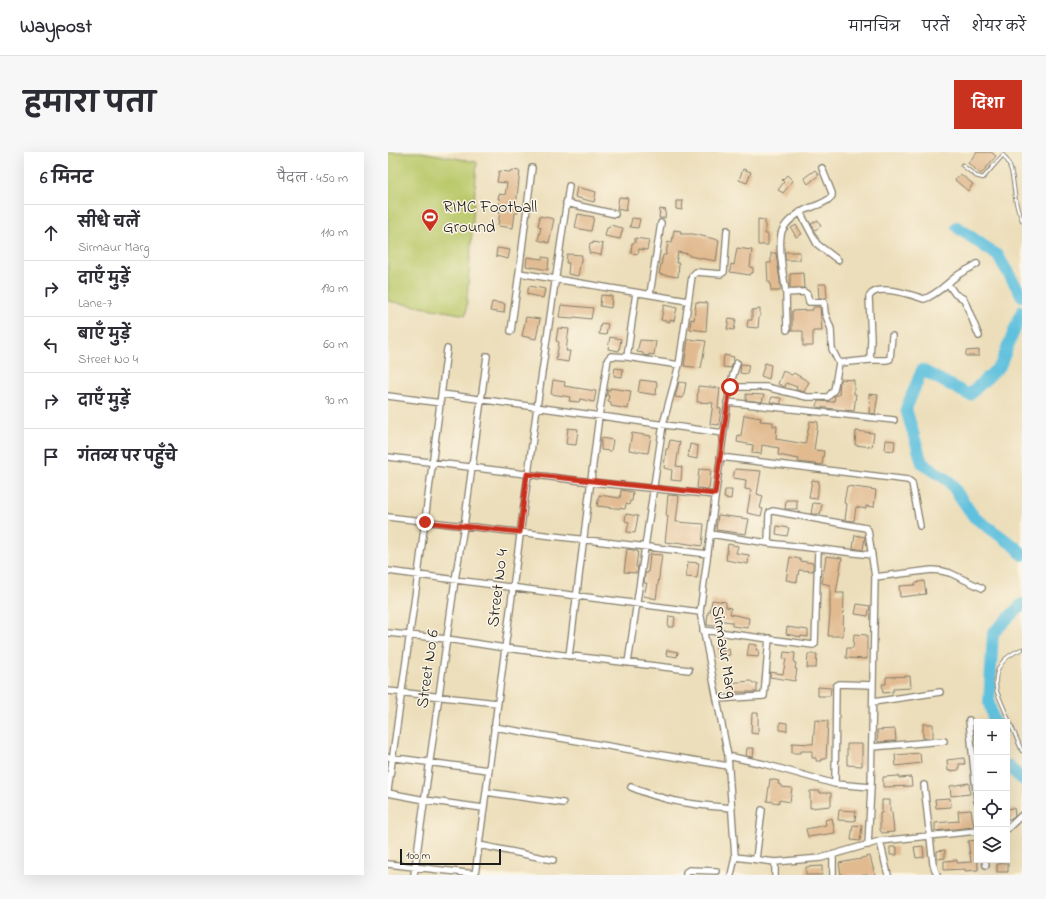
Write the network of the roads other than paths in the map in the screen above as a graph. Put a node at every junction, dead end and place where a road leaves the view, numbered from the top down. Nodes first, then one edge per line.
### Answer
1 (1004, 153) edge
2 (962, 165) dead end
3 (532, 168) dead end
4 (822, 168) dead end
5 (569, 186) dead end
6 (566, 203) junction
7 (800, 212) junction
8 (615, 214) dead end
9 (1022, 220) edge
10 (661, 223) dead end
11 (727, 230) dead end
12 (838, 260) dead end
13 (977, 264) dead end
14 (519, 273) junction
15 (556, 280) junction
16 (948, 284) junction
17 (636, 293) junction
18 (786, 293) junction
19 (650, 294) junction
20 (688, 301) junction
21 (787, 330) dead end
22 (510, 331) dead end
23 (892, 336) dead end
24 (979, 336) dead end
25 (447, 349) dead end
26 (487, 356) dead end
27 (627, 357) junction
28 (870, 360) junction
29 (737, 363) dead end
30 (839, 363) junction
31 (679, 365) junction
32 (730, 386) junction
33 (442, 394) junction
34 (388, 396) edge
35 (481, 400) junction
36 (727, 402) junction
37 (441, 403) junction
38 (536, 407) junction
39 (599, 416) junction
40 (894, 420) dead end
41 (663, 424) junction
42 (723, 433) junction
43 (388, 457) edge
44 (720, 457) junction
45 (433, 462) junction
46 (471, 467) junction
47 (527, 474) junction
48 (591, 482) junction
49 (653, 488) junction
50 (715, 494) junction
51 (388, 517) edge
52 (425, 522) junction
53 (464, 526) junction
54 (920, 526) dead end
55 (520, 532) junction
56 (710, 534) junction
57 (584, 539) junction
58 (768, 543) junction
59 (646, 546) junction
60 (818, 550) junction
61 (708, 554) junction
62 (872, 555) junction
63 (388, 571) edge
64 (418, 575) junction
65 (875, 577) junction
66 (455, 580) junction
67 (513, 588) junction
68 (982, 588) dead end
69 (577, 596) junction
70 (637, 604) junction
71 (700, 612) junction
72 (703, 630) junction
73 (388, 633) edge
74 (410, 635) junction
75 (769, 638) junction
76 (447, 639) junction
77 (505, 648) junction
78 (1022, 649) edge
79 (569, 656) junction
80 (628, 663) junction
81 (689, 670) dead end
82 (873, 685) junction
83 (388, 691) edge
84 (402, 692) junction
85 (940, 692) dead end
86 (439, 696) junction
87 (717, 699) junction
88 (873, 702) junction
89 (497, 703) junction
90 (969, 720) dead end
91 (494, 728) junction
92 (944, 741) dead end
93 (872, 747) junction
94 (1022, 751) edge
95 (728, 756) junction
96 (390, 757) edge
97 (430, 763) junction
98 (728, 766) junction
99 (488, 770) junction
100 (834, 784) junction
101 (924, 785) dead end
102 (631, 787) dead end
103 (871, 787) junction
104 (388, 790) edge
105 (976, 791) edge
106 (486, 792) junction
107 (388, 793) edge
108 (425, 800) junction
109 (563, 803) dead end
110 (484, 808) junction
111 (732, 808) junction
112 (762, 810) dead end
113 (1022, 814) edge
114 (1009, 827) edge
115 (974, 831) edge
116 (930, 835) junction
117 (880, 841) junction
118 (478, 845) junction
119 (868, 845) junction
120 (833, 855) junction
121 (735, 857) junction
122 (553, 860) dead end
123 (756, 860) junction
124 (775, 862) junction
125 (388, 864) edge
126 (415, 868) junction
127 (716, 871) dead end
128 (414, 875) edge
129 (475, 875) edge
130 (686, 875) edge
131 (731, 875) edge
132 (775, 875) edge
133 (833, 875) edge
134 (888, 875) edge
135 (937, 875) edge

1 - 2 lane
1 - 9 lane
3 - 14 street
4 - 7 street
5 - 6 street, Street No 4
6 - 8 street
6 - 15 street, Street No 4
7 - 12 street
7 - 18 street
10 - 19 street
11 - 20 street
13 - 16 street
14 - 15 street
14 - 22 street
15 - 17 street
15 - 38 street, Street No 4
16 - 24 street
16 - 28 street
17 - 19 street
17 - 27 street
18 - 21 street
18 - 30 street
19 - 20 street
20 - 31 street
23 - 28 street
25 - 33 street
26 - 35 street, Street No 6
27 - 31 street
27 - 39 street
28 - 30 street
29 - 32 street, Sirmaur Marg
30 - 32 street
31 - 41 street
32 - 36 street, Sirmaur Marg
33 - 35 street
33 - 37 street
34 - 37 street
35 - 38 street
35 - 46 street, Street No 6
36 - 40 street
36 - 42 street, Sirmaur Marg
37 - 45 street
38 - 39 street
38 - 47 street, Street No 4
39 - 41 street
39 - 48 street
41 - 42 street
41 - 49 street
42 - 44 street, Sirmaur Marg
43 - 45 street
44 - 50 street, Sirmaur Marg
44 - 54 street
45 - 46 street
45 - 52 street
46 - 47 street
46 - 53 street, Street No 6
47 - 48 street
47 - 55 street, Street No 4
48 - 49 street
48 - 57 street
49 - 50 street
49 - 59 street
50 - 56 street, Sirmaur Marg
51 - 52 street
52 - 53 street
52 - 64 street
53 - 55 street
53 - 66 street, Street No 6
55 - 57 street
55 - 67 street, Street No 4
56 - 58 street
56 - 61 street, Sirmaur Marg
57 - 59 street
57 - 69 street
58 - 60 street
58 - 62 street
59 - 61 street
59 - 70 street
60 - 62 street
60 - 75 street
61 - 71 street, Sirmaur Marg
62 - 65 street
63 - 64 street
64 - 66 street
64 - 74 street
65 - 68 street
65 - 82 street
66 - 67 street
66 - 76 street, Street No 6
67 - 69 street
67 - 77 street, Street No 4
69 - 70 street
69 - 79 street
70 - 71 street
70 - 80 street
71 - 72 street, Sirmaur Marg
72 - 75 street
72 - 87 street, Sirmaur Marg
73 - 74 street
74 - 76 street
74 - 84 street
75 - 87 street
76 - 77 street
76 - 86 street, Street No 6
77 - 79 street
77 - 89 street, Street No 4
78 - 94 lane
79 - 80 street
80 - 81 street
82 - 88 street
82 - 100 street
83 - 84 street
84 - 86 street
84 - 96 street
85 - 88 street
86 - 89 street
86 - 97 street, Street No 6
87 - 95 street, Sirmaur Marg
88 - 93 street
89 - 91 street, Street No 4
90 - 105 street
91 - 98 street
91 - 99 street, Street No 4
92 - 93 street
93 - 103 street
95 - 98 street, Sirmaur Marg
95 - 100 street
96 - 97 street
96 - 104 street
97 - 99 street
97 - 108 street, Street No 6
98 - 111 street, Sirmaur Marg
99 - 106 street, Street No 4
100 - 103 street
101 - 116 street
102 - 111 street
103 - 119 street
106 - 109 street
106 - 110 street, Street No 4
107 - 108 street
108 - 110 street
108 - 126 street, Street No 6
110 - 118 street, Street No 4
111 - 121 street, Sirmaur Marg
112 - 123 street
113 - 114 street
115 - 116 street
116 - 117 street
116 - 135 street
117 - 119 street
117 - 134 street
118 - 122 street
118 - 129 street, Street No 4
119 - 120 street
120 - 124 street
120 - 133 street
121 - 123 street
121 - 131 street, Sirmaur Marg
123 - 124 street
124 - 132 street
125 - 126 street
126 - 128 street, Street No 6
126 - 129 street
127 - 130 street

